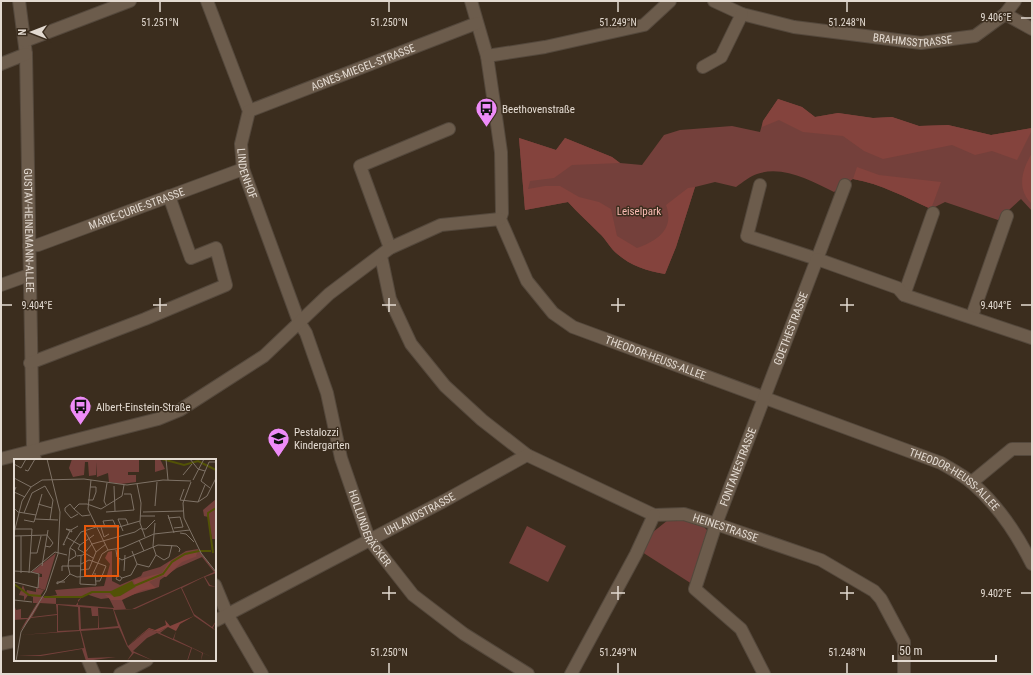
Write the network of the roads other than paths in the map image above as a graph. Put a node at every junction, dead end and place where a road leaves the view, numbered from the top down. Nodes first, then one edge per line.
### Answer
1 (19, 1) edge
2 (130, 1) edge
3 (207, 1) edge
4 (471, 1) edge
5 (670, 1) edge
6 (714, 1) edge
7 (1015, 1) edge
8 (742, 14) junction
9 (1005, 14) junction
10 (477, 23) junction
11 (1032, 29) edge
12 (25, 41) junction
13 (26, 54) junction
14 (488, 56) junction
15 (1, 64) edge
16 (704, 67) dead end
17 (249, 111) junction
18 (449, 129) dead end
19 (243, 169) junction
20 (760, 185) dead end
21 (845, 185) dead end
22 (169, 196) junction
23 (933, 213) dead end
24 (1007, 216) dead end
25 (500, 219) junction
26 (29, 246) junction
27 (386, 252) junction
28 (817, 259) junction
29 (29, 275) junction
30 (1, 285) edge
31 (904, 295) junction
32 (972, 316) junction
33 (299, 322) junction
34 (1032, 338) edge
35 (30, 363) junction
36 (764, 398) junction
37 (1032, 449) edge
38 (34, 455) edge
39 (527, 455) junction
40 (1, 458) edge
41 (972, 482) junction
42 (654, 515) junction
43 (716, 524) junction
44 (369, 539) junction
45 (1032, 564) edge
46 (216, 587) edge
47 (227, 614) junction
48 (216, 620) edge
49 (14, 641) edge
50 (1, 644) edge
51 (88, 661) edge
52 (145, 661) edge
53 (94, 674) edge
54 (120, 674) edge
55 (262, 674) edge
56 (528, 674) edge
57 (571, 674) edge
58 (764, 674) edge
59 (904, 674) edge

1 - 12 street, GUSTAV-HEINEMANN-ALLEE
2 - 12 street
3 - 17 street
4 - 10 street, THEODOR-HEUSS-ALLEE
5 - 14 street
6 - 8 street, BRAHMSSTRASSE
7 - 9 street, BRAHMSSTRASSE
8 - 9 street, BRAHMSSTRASSE
8 - 16 street
9 - 11 street
10 - 14 street, THEODOR-HEUSS-ALLEE
10 - 17 street, AGNES-MIEGEL-STRASSE
12 - 13 street, GUSTAV-HEINEMANN-ALLEE
13 - 15 street
13 - 26 street, GUSTAV-HEINEMANN-ALLEE
14 - 25 street, THEODOR-HEUSS-ALLEE
17 - 19 street, LINDENHOF
18 - 27 street
19 - 22 street, MARIE-CURIE-STRASSE
19 - 33 street, LINDENHOF
20 - 28 street
21 - 28 street, GOETHESTRASSE
22 - 26 street, MARIE-CURIE-STRASSE
22 - 35 street
23 - 31 street
24 - 32 street
25 - 27 street
25 - 36 street, THEODOR-HEUSS-ALLEE
26 - 29 street, GUSTAV-HEINEMANN-ALLEE
27 - 33 street
27 - 39 street
28 - 31 street
28 - 36 street, GOETHESTRASSE
29 - 30 street
29 - 35 street, GUSTAV-HEINEMANN-ALLEE
31 - 32 street
32 - 34 street
33 - 38 street
33 - 44 street, HOLLUNDERÄCKER
35 - 38 street, GUSTAV-HEINEMANN-ALLEE
36 - 41 street, THEODOR-HEUSS-ALLEE
36 - 43 street, FONTANESTRASSE
37 - 41 street
38 - 40 street
39 - 42 street
39 - 44 street, UHLANDSTRASSE
41 - 45 street, THEODOR-HEUSS-ALLEE
42 - 43 street, HEINESTRASSE
42 - 57 street
43 - 58 street, FONTANESTRASSE
43 - 59 street, HEINESTRASSE
44 - 47 street, UHLANDSTRASSE
44 - 56 street, HOLLUNDERÄCKER
46 - 47 street
47 - 48 street, UHLANDSTRASSE
47 - 55 street
49 - 50 street
51 - 53 street
52 - 54 street

